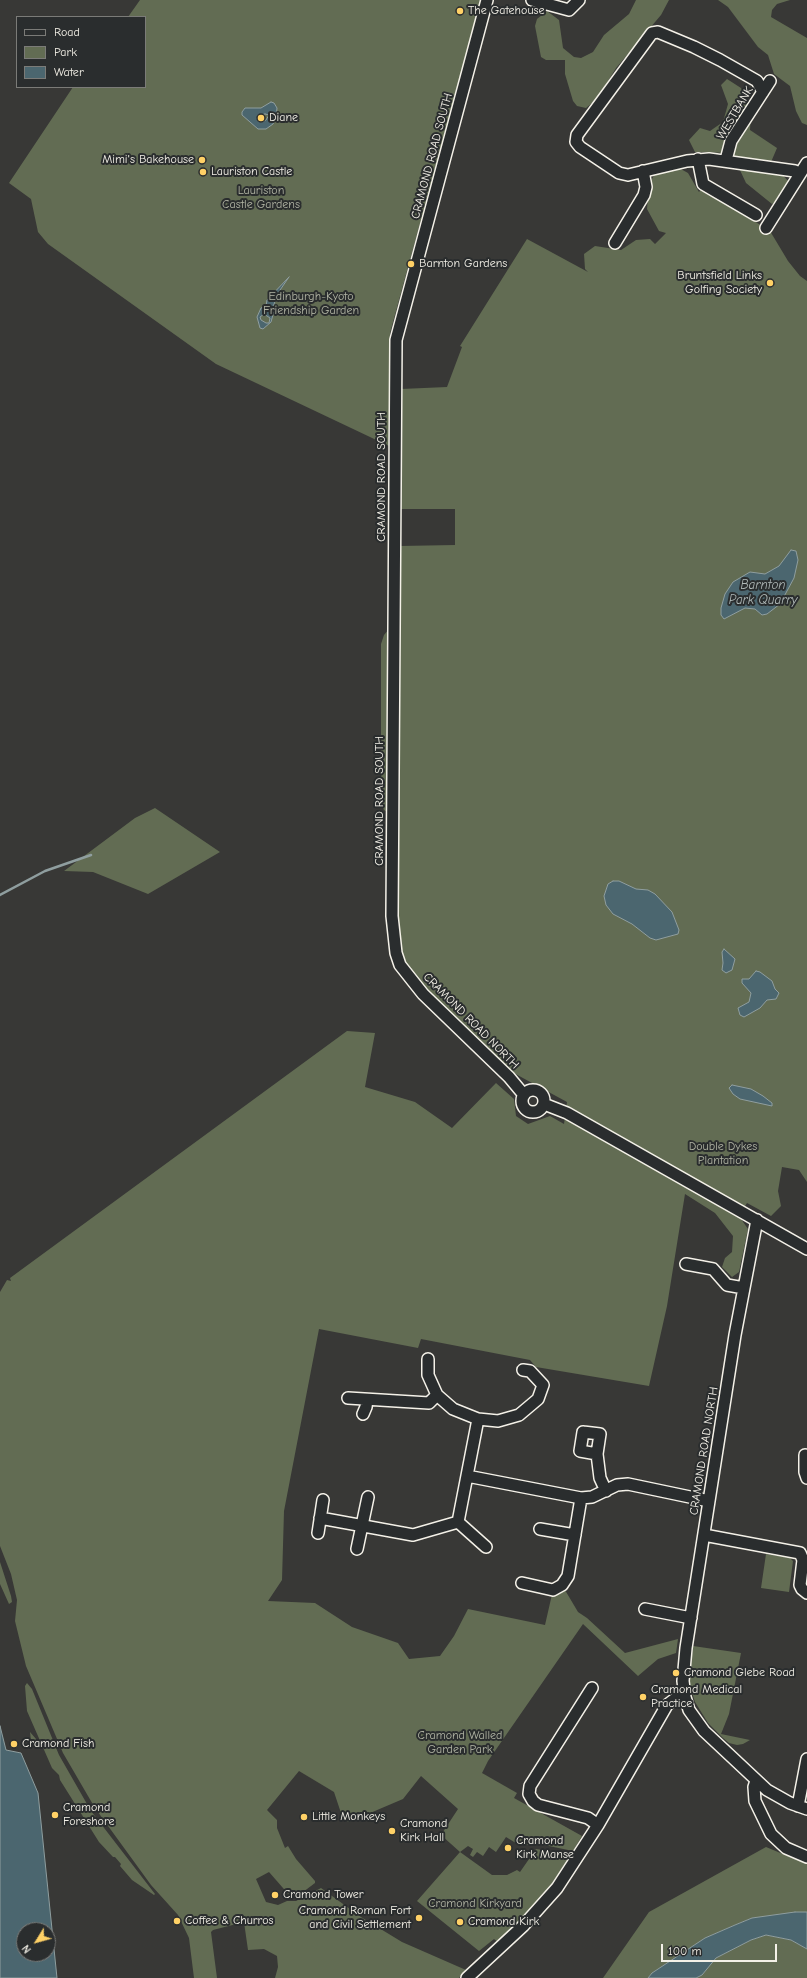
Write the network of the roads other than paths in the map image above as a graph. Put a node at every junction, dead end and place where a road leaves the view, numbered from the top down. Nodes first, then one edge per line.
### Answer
1 (487, 0) edge
2 (532, 0) edge
3 (578, 0) edge
4 (770, 81) dead end
5 (763, 92) junction
6 (698, 159) junction
7 (726, 160) junction
8 (807, 163) edge
9 (643, 171) junction
10 (800, 173) junction
11 (756, 215) dead end
12 (766, 228) dead end
13 (615, 243) dead end
14 (400, 965) joint
15 (524, 1095) junction
16 (544, 1104) junction
17 (757, 1220) junction
18 (807, 1249) edge
19 (686, 1264) dead end
20 (744, 1288) junction
21 (428, 1359) dead end
22 (523, 1370) dead end
23 (437, 1395) junction
24 (348, 1398) dead end
25 (368, 1400) junction
26 (363, 1414) dead end
27 (478, 1419) junction
28 (597, 1454) dead end
29 (805, 1455) dead end
30 (467, 1476) junction
31 (807, 1478) edge
32 (606, 1491) junction
33 (368, 1497) dead end
34 (581, 1498) junction
35 (323, 1500) dead end
36 (709, 1501) junction
37 (320, 1518) junction
38 (458, 1522) junction
39 (362, 1526) junction
40 (540, 1529) dead end
41 (318, 1533) dead end
42 (575, 1535) junction
43 (704, 1535) junction
44 (486, 1547) dead end
45 (358, 1549) dead end
46 (522, 1583) dead end
47 (807, 1593) edge
48 (645, 1609) dead end
49 (691, 1618) junction
50 (592, 1688) dead end
51 (685, 1697) junction
52 (807, 1759) edge
53 (756, 1782) junction
54 (803, 1808) edge
55 (598, 1824) junction
56 (807, 1857) edge
57 (467, 1978) edge

1 - 14 street, CRAMOND ROAD SOUTH
2 - 3 street
4 - 5 street, WESTBANK
5 - 7 street, WESTBANK
5 - 9 street
6 - 7 street
6 - 9 street
6 - 11 street
7 - 10 street
8 - 10 street
9 - 13 street
10 - 12 street
14 - 15 street, CRAMOND ROAD NORTH
15 - 16 street
15 - 16 street
16 - 17 street
17 - 18 street
17 - 20 street, CRAMOND ROAD NORTH
19 - 20 street
20 - 36 street, CRAMOND ROAD NORTH
21 - 23 street
22 - 27 street
23 - 25 street
23 - 27 street
24 - 25 street
25 - 26 street
27 - 30 street
28 - 32 street
29 - 31 street
30 - 34 street
30 - 38 street
32 - 34 street
32 - 36 street
33 - 39 street
34 - 42 street
35 - 37 street
36 - 43 street, CRAMOND ROAD NORTH
37 - 39 street
37 - 41 street
38 - 39 street
38 - 44 street
39 - 45 street
40 - 42 street
42 - 46 street
43 - 47 street
43 - 49 street, CRAMOND ROAD NORTH
48 - 49 street
49 - 51 street, CRAMOND ROAD NORTH
50 - 55 street
51 - 53 street
51 - 55 street
52 - 54 street
53 - 54 street
53 - 56 street
55 - 57 street

